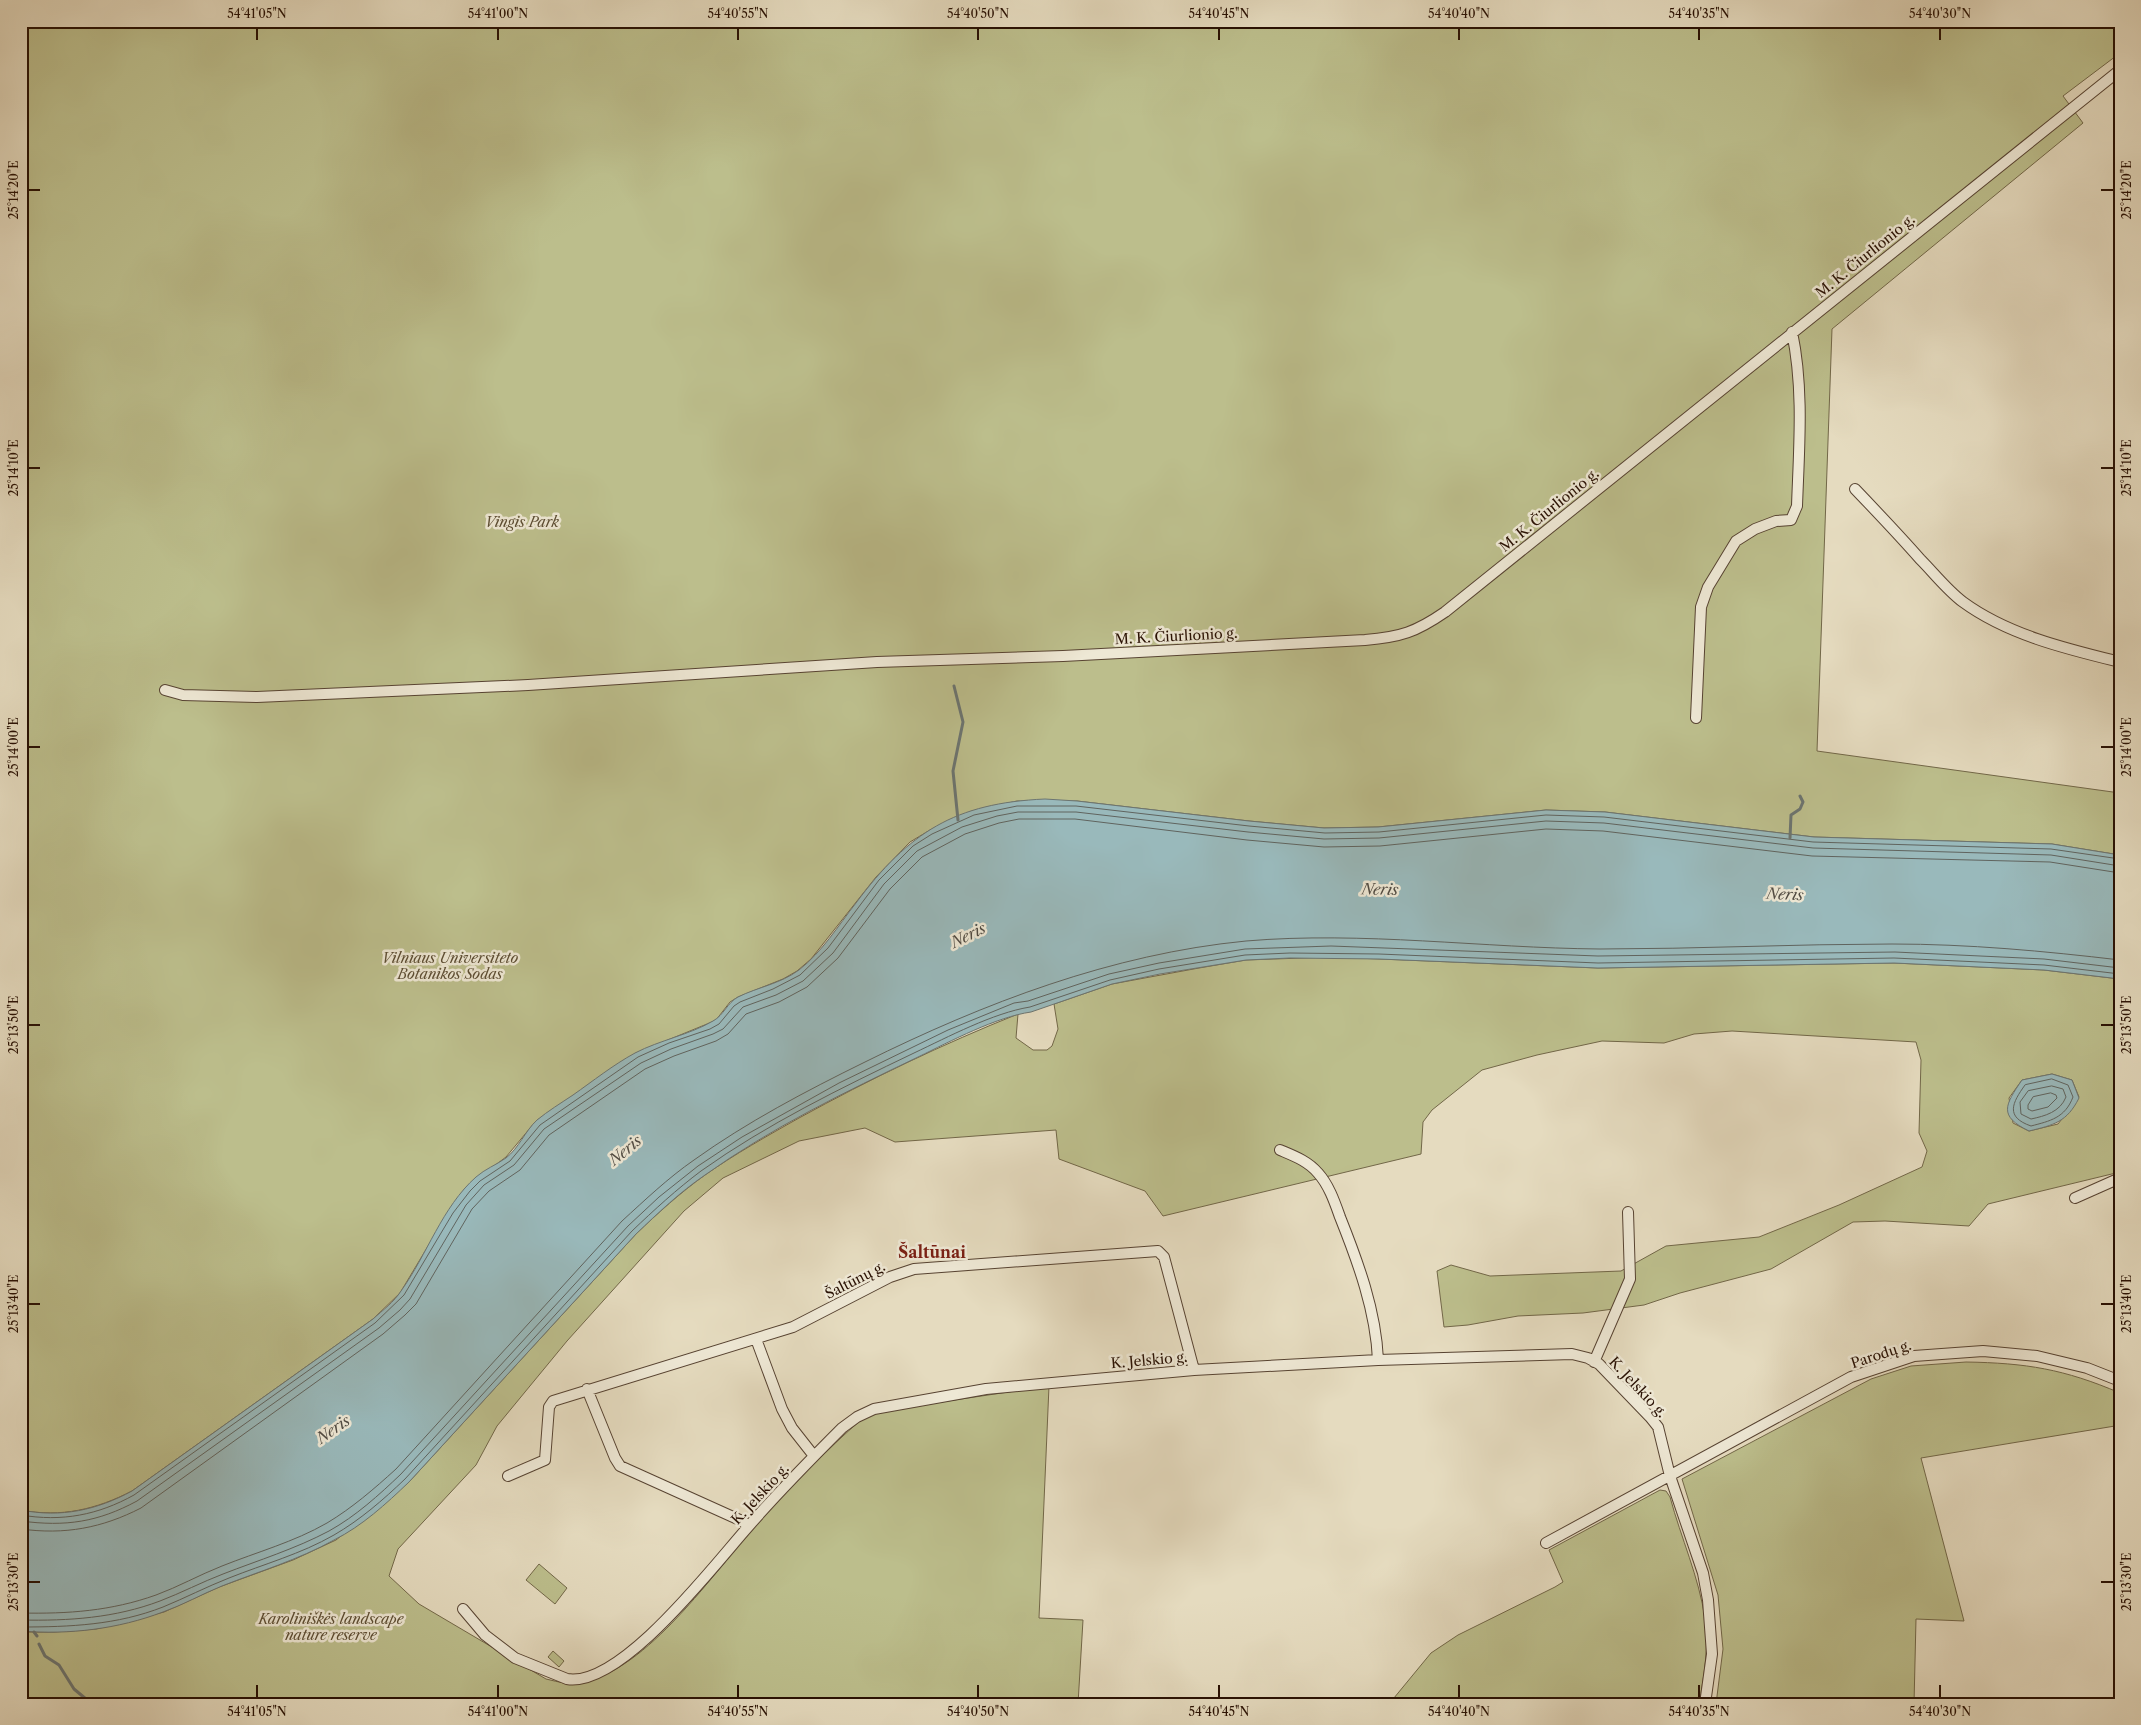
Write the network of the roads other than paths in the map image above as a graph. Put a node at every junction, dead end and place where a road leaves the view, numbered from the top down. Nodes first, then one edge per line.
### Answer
1 (2120, 70) edge
2 (1792, 332) junction
3 (1855, 488) dead end
4 (2120, 662) edge
5 (165, 690) dead end
6 (1696, 718) dead end
7 (1280, 1150) dead end
8 (2120, 1178) edge
9 (2074, 1198) dead end
10 (1628, 1212) dead end
11 (756, 1340) junction
12 (1378, 1360) junction
13 (1594, 1362) junction
14 (1194, 1370) junction
15 (2120, 1381) edge
16 (587, 1389) junction
17 (814, 1456) junction
18 (508, 1476) dead end
19 (1670, 1476) junction
20 (748, 1526) junction
21 (1546, 1543) dead end
22 (463, 1609) dead end
23 (1705, 1704) edge

1 - 2 street, M. K. Čiurlionio g.
2 - 5 street, M. K. Čiurlionio g.
2 - 6 street
3 - 4 street
7 - 12 street
8 - 9 street
10 - 13 street
11 - 14 street, Šaltūnų g.
11 - 16 street, Šaltūnų g.
11 - 17 street
12 - 13 street, K. Jelskio g.
12 - 14 street, K. Jelskio g.
13 - 19 street, K. Jelskio g.
14 - 17 street, K. Jelskio g.
15 - 19 street, Parodų g.
16 - 18 street, Šaltūnų g.
16 - 20 street
17 - 20 street, K. Jelskio g.
19 - 21 street, Parodų g.
19 - 23 street, K. Jelskio g.
20 - 22 street, K. Jelskio g.

